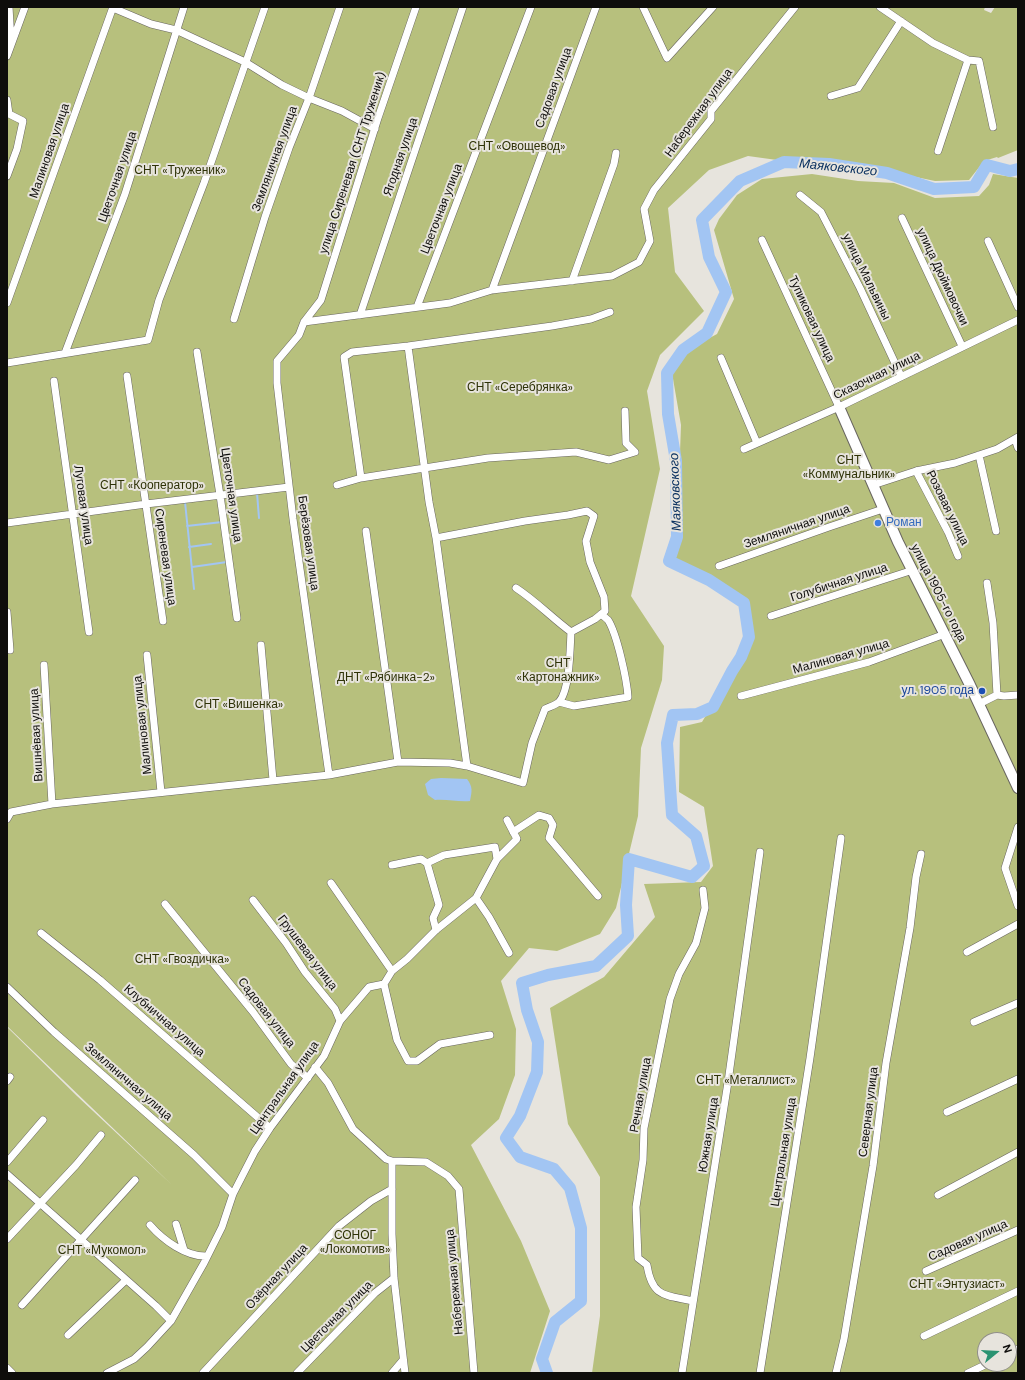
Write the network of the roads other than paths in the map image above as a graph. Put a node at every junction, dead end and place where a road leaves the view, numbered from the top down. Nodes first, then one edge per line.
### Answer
1 (9, 7) edge
2 (25, 7) edge
3 (113, 7) edge
4 (184, 7) edge
5 (265, 7) edge
6 (340, 7) edge
7 (416, 7) edge
8 (463, 7) edge
9 (531, 7) edge
10 (596, 7) edge
11 (643, 7) edge
12 (714, 7) edge
13 (795, 7) edge
14 (880, 7) edge
15 (901, 21) junction
16 (176, 30) junction
17 (11, 44) junction
18 (7, 56) edge
19 (968, 60) junction
20 (245, 62) junction
21 (831, 96) dead end
22 (309, 98) junction
23 (7, 100) edge
24 (993, 127) dead end
25 (375, 129) junction
26 (938, 151) dead end
27 (616, 153) dead end
28 (7, 176) edge
29 (800, 196) dead end
30 (902, 218) dead end
31 (762, 240) dead end
32 (988, 241) dead end
33 (572, 281) junction
34 (492, 290) junction
35 (7, 303) edge
36 (417, 307) junction
37 (1018, 307) edge
38 (610, 312) dead end
39 (360, 315) junction
40 (234, 319) dead end
41 (1018, 320) edge
42 (304, 322) junction
43 (408, 346) junction
44 (962, 346) junction
45 (197, 352) dead end
46 (65, 353) junction
47 (721, 358) dead end
48 (7, 363) edge
49 (127, 376) dead end
50 (901, 376) junction
51 (54, 380) dead end
52 (839, 407) junction
53 (625, 411) dead end
54 (1016, 438) edge
55 (757, 443) junction
56 (1018, 448) edge
57 (744, 449) dead end
58 (979, 455) junction
59 (425, 468) junction
60 (916, 471) junction
61 (361, 478) junction
62 (873, 484) junction
63 (337, 485) dead end
64 (289, 487) junction
65 (220, 495) junction
66 (146, 504) junction
67 (883, 509) junction
68 (73, 514) junction
69 (7, 523) edge
70 (366, 531) dead end
71 (996, 531) dead end
72 (436, 538) junction
73 (958, 556) dead end
74 (719, 566) dead end
75 (913, 570) junction
76 (988, 583) dead end
77 (516, 588) dead end
78 (7, 612) edge
79 (601, 614) junction
80 (771, 616) dead end
81 (237, 618) dead end
82 (163, 621) dead end
83 (89, 632) dead end
84 (570, 632) junction
85 (945, 634) junction
86 (261, 645) dead end
87 (10, 650) dead end
88 (147, 655) dead end
89 (44, 665) dead end
90 (997, 695) junction
91 (1018, 695) edge
92 (741, 696) dead end
93 (559, 702) junction
94 (979, 704) junction
95 (398, 762) junction
96 (467, 766) junction
97 (329, 774) junction
98 (273, 780) junction
99 (1018, 788) edge
100 (161, 792) junction
101 (52, 804) junction
102 (7, 819) edge
103 (507, 820) dead end
104 (1018, 827) edge
105 (513, 832) junction
106 (841, 838) dead end
107 (760, 852) dead end
108 (921, 854) dead end
109 (498, 860) junction
110 (427, 862) junction
111 (392, 865) dead end
112 (332, 883) dead end
113 (703, 890) dead end
114 (598, 896) dead end
115 (476, 898) junction
116 (253, 900) dead end
117 (165, 904) dead end
118 (1018, 906) edge
119 (1018, 924) edge
120 (436, 930) junction
121 (41, 933) dead end
122 (968, 952) dead end
123 (509, 953) dead end
124 (392, 971) junction
125 (384, 984) junction
126 (7, 987) edge
127 (1018, 1003) edge
128 (340, 1021) junction
129 (974, 1022) dead end
130 (490, 1035) dead end
131 (315, 1067) junction
132 (308, 1078) junction
133 (1018, 1078) edge
134 (947, 1112) dead end
135 (43, 1120) dead end
136 (270, 1128) junction
137 (101, 1135) dead end
138 (1018, 1152) edge
139 (392, 1161) junction
140 (7, 1162) edge
141 (7, 1174) edge
142 (136, 1180) dead end
143 (392, 1189) junction
144 (233, 1194) junction
145 (938, 1195) dead end
146 (41, 1204) junction
147 (176, 1224) dead end
148 (150, 1225) dead end
149 (1018, 1230) edge
150 (7, 1239) edge
151 (81, 1239) junction
152 (184, 1250) junction
153 (207, 1256) junction
154 (926, 1271) dead end
155 (394, 1278) junction
156 (126, 1280) junction
157 (1018, 1291) edge
158 (693, 1301) junction
159 (22, 1305) dead end
160 (171, 1321) junction
161 (68, 1335) dead end
162 (924, 1336) dead end
163 (403, 1360) junction
164 (7, 1368) edge
165 (12, 1373) edge
166 (107, 1373) edge
167 (203, 1373) edge
168 (296, 1373) edge
169 (392, 1373) edge
170 (405, 1373) edge
171 (474, 1373) edge
172 (682, 1373) edge
173 (760, 1373) edge
174 (836, 1373) edge

1 - 17 street
2 - 17 street
3 - 16 street
3 - 35 street, Малиновая улица
4 - 16 street, Цветочная улица
5 - 20 street
6 - 22 street, Земляничная улица
7 - 25 street, улица Сиреневая (СНТ Труженик)
8 - 39 street, Ягодная улица
9 - 36 street, Цветочная улица
10 - 34 street, Садовая улица
11 - 12 street
13 - 33 street, Набережная улица
14 - 15 street
15 - 19 street
15 - 21 street
16 - 20 street
16 - 46 street, Цветочная улица
17 - 18 street
19 - 24 street
19 - 26 street
20 - 22 street
20 - 46 street
22 - 25 street
22 - 40 street, Земляничная улица
23 - 28 street
25 - 42 street, улица Сиреневая (СНТ Труженик)
27 - 33 street
29 - 50 street, улица Мальвины
30 - 44 street, улица Дюймовочки
31 - 52 street, Тупиковая улица
32 - 37 street
33 - 34 street
34 - 36 street
36 - 39 street
38 - 43 street
39 - 42 street
41 - 44 street, Сказочная улица
42 - 64 street, Берёзовая улица
43 - 59 street
43 - 61 street
44 - 50 street, Сказочная улица
45 - 65 street, Цветочная улица
46 - 48 street
47 - 55 street
49 - 66 street, Сиреневая улица
50 - 52 street, Сказочная улица
51 - 68 street, Луговая улица
52 - 55 street, Сказочная улица
52 - 62 street, улица 1905-го года
53 - 59 street
54 - 56 street
54 - 58 street
55 - 57 street, Сказочная улица
58 - 60 street
58 - 71 street
59 - 61 street
59 - 72 street
60 - 62 street
60 - 73 street, Розовая улица
61 - 63 street
62 - 67 street, улица 1905-го года
64 - 65 street
64 - 97 street, Берёзовая улица
65 - 66 street
65 - 81 street, Цветочная улица
66 - 68 street
66 - 82 street, Сиреневая улица
67 - 74 street, Земляничная улица
67 - 75 street, улица 1905-го года
68 - 69 street
68 - 83 street, Луговая улица
70 - 95 street
72 - 79 street
72 - 96 street
75 - 80 street, Голубичная улица
75 - 85 street, улица 1905-го года
76 - 90 street
77 - 84 street
78 - 87 street
79 - 84 street
79 - 93 street
84 - 93 street
85 - 92 street, Малиновая улица
85 - 94 street, улица 1905-го года
86 - 98 street
88 - 100 street, Малиновая улица
89 - 101 street, Вишнёвая улица
90 - 91 street
90 - 94 street
93 - 96 street
94 - 99 street, улица 1905-го года
95 - 96 street
95 - 97 street
97 - 98 street
98 - 100 street
100 - 101 street
101 - 102 street
103 - 105 street
104 - 118 street
105 - 109 street
105 - 114 street
106 - 173 street, Центральная улица
107 - 158 street, Южная улица
108 - 174 street, Северная улица
109 - 110 street
109 - 115 street
110 - 111 street
110 - 120 street
112 - 124 street
113 - 158 street, Речная улица
115 - 120 street
115 - 123 street
116 - 128 street, Грушевая улица
117 - 132 street, Садовая улица
119 - 122 street
120 - 124 street
121 - 136 street, Клубничная улица
124 - 125 street
125 - 128 street, Центральная улица
125 - 130 street
126 - 144 street, Земляничная улица
127 - 129 street
128 - 131 street, Центральная улица
131 - 132 street, Центральная улица
131 - 139 street
132 - 136 street, Центральная улица
133 - 134 street
135 - 140 street
136 - 144 street, Центральная улица
137 - 146 street
138 - 145 street
139 - 143 street
139 - 171 street, Набережная улица
141 - 146 street
142 - 151 street
143 - 155 street
143 - 167 street, Озёрная улица
144 - 153 street, Центральная улица
146 - 150 street
146 - 151 street
147 - 152 street
148 - 152 street
149 - 154 street, Садовая улица
151 - 156 street
151 - 159 street
152 - 153 street
153 - 160 street, Центральная улица
155 - 163 street
155 - 168 street, Цветочная улица
156 - 160 street
156 - 161 street
157 - 162 street
158 - 172 street, Южная улица
160 - 166 street, Центральная улица
163 - 169 street
163 - 170 street
164 - 165 street

